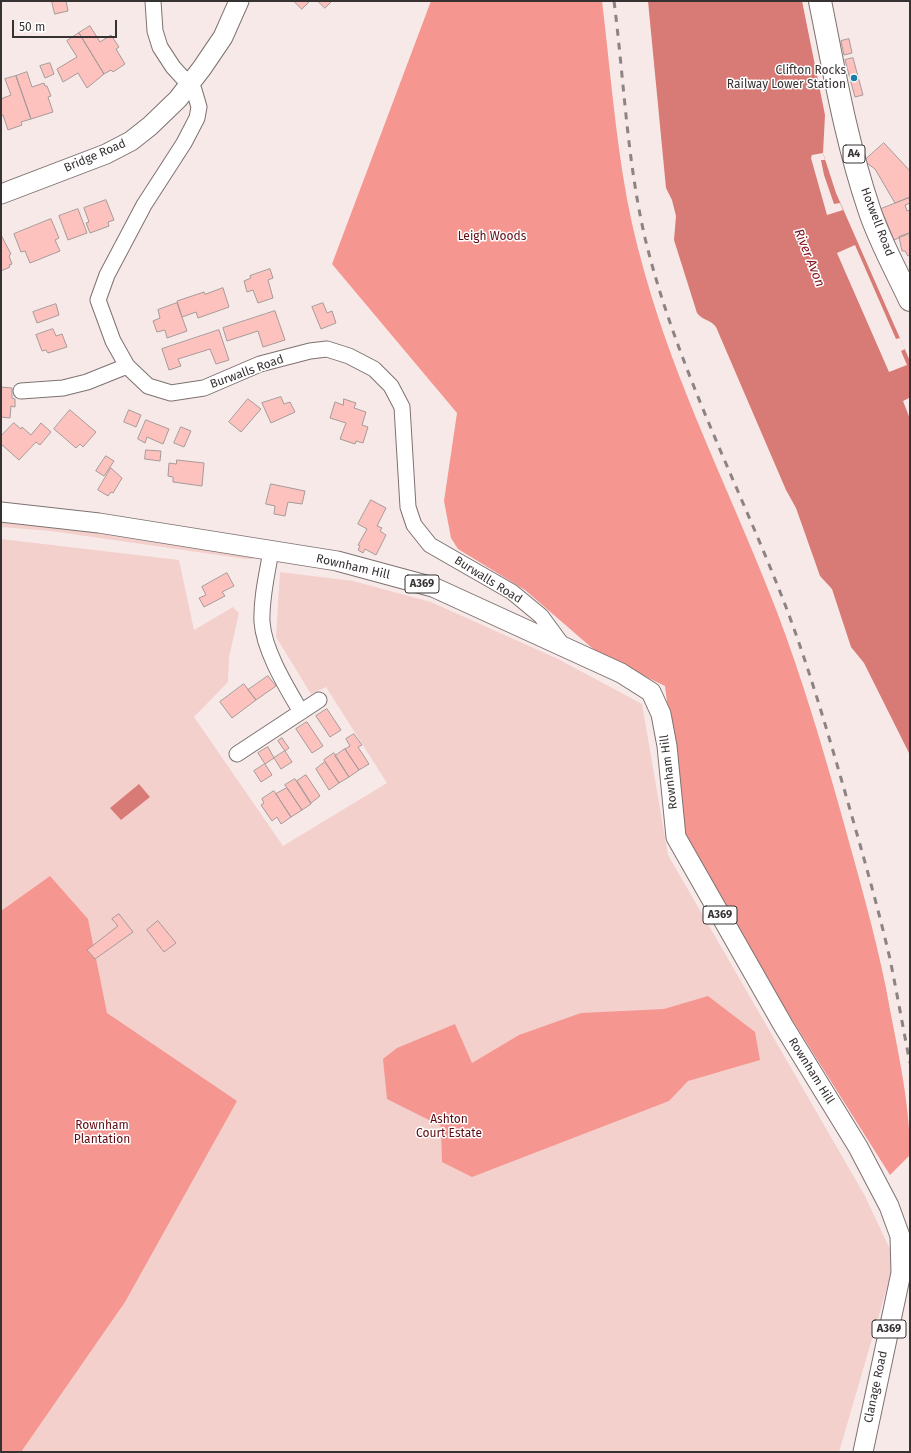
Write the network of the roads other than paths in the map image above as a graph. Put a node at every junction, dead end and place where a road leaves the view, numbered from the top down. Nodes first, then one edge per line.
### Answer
1 (153, 1) edge
2 (229, 1) edge
3 (239, 1) edge
4 (820, 1) edge
5 (206, 62) junction
6 (190, 84) junction
7 (1, 194) edge
8 (910, 300) edge
9 (127, 366) junction
10 (21, 391) dead end
11 (1, 512) edge
12 (271, 551) junction
13 (563, 646) junction
14 (320, 700) dead end
15 (301, 712) junction
16 (237, 754) dead end
17 (890, 1206) joint
18 (862, 1452) edge

1 - 6 street
2 - 5 main road, Bridge Road
3 - 5 main road, Bridge Road
4 - 8 highway, Hotwell Road / A4
5 - 6 main road, Bridge Road
6 - 7 main road, Bridge Road
6 - 9 street, Burwalls Road
9 - 10 street
9 - 13 street, Burwalls Road
11 - 12 main road, Rownham Hill / A369
12 - 13 main road, Rownham Hill / A369
12 - 15 street
13 - 17 main road, Rownham Hill / A369
14 - 15 street
15 - 16 street
17 - 18 main road, Clanage Road / A369

